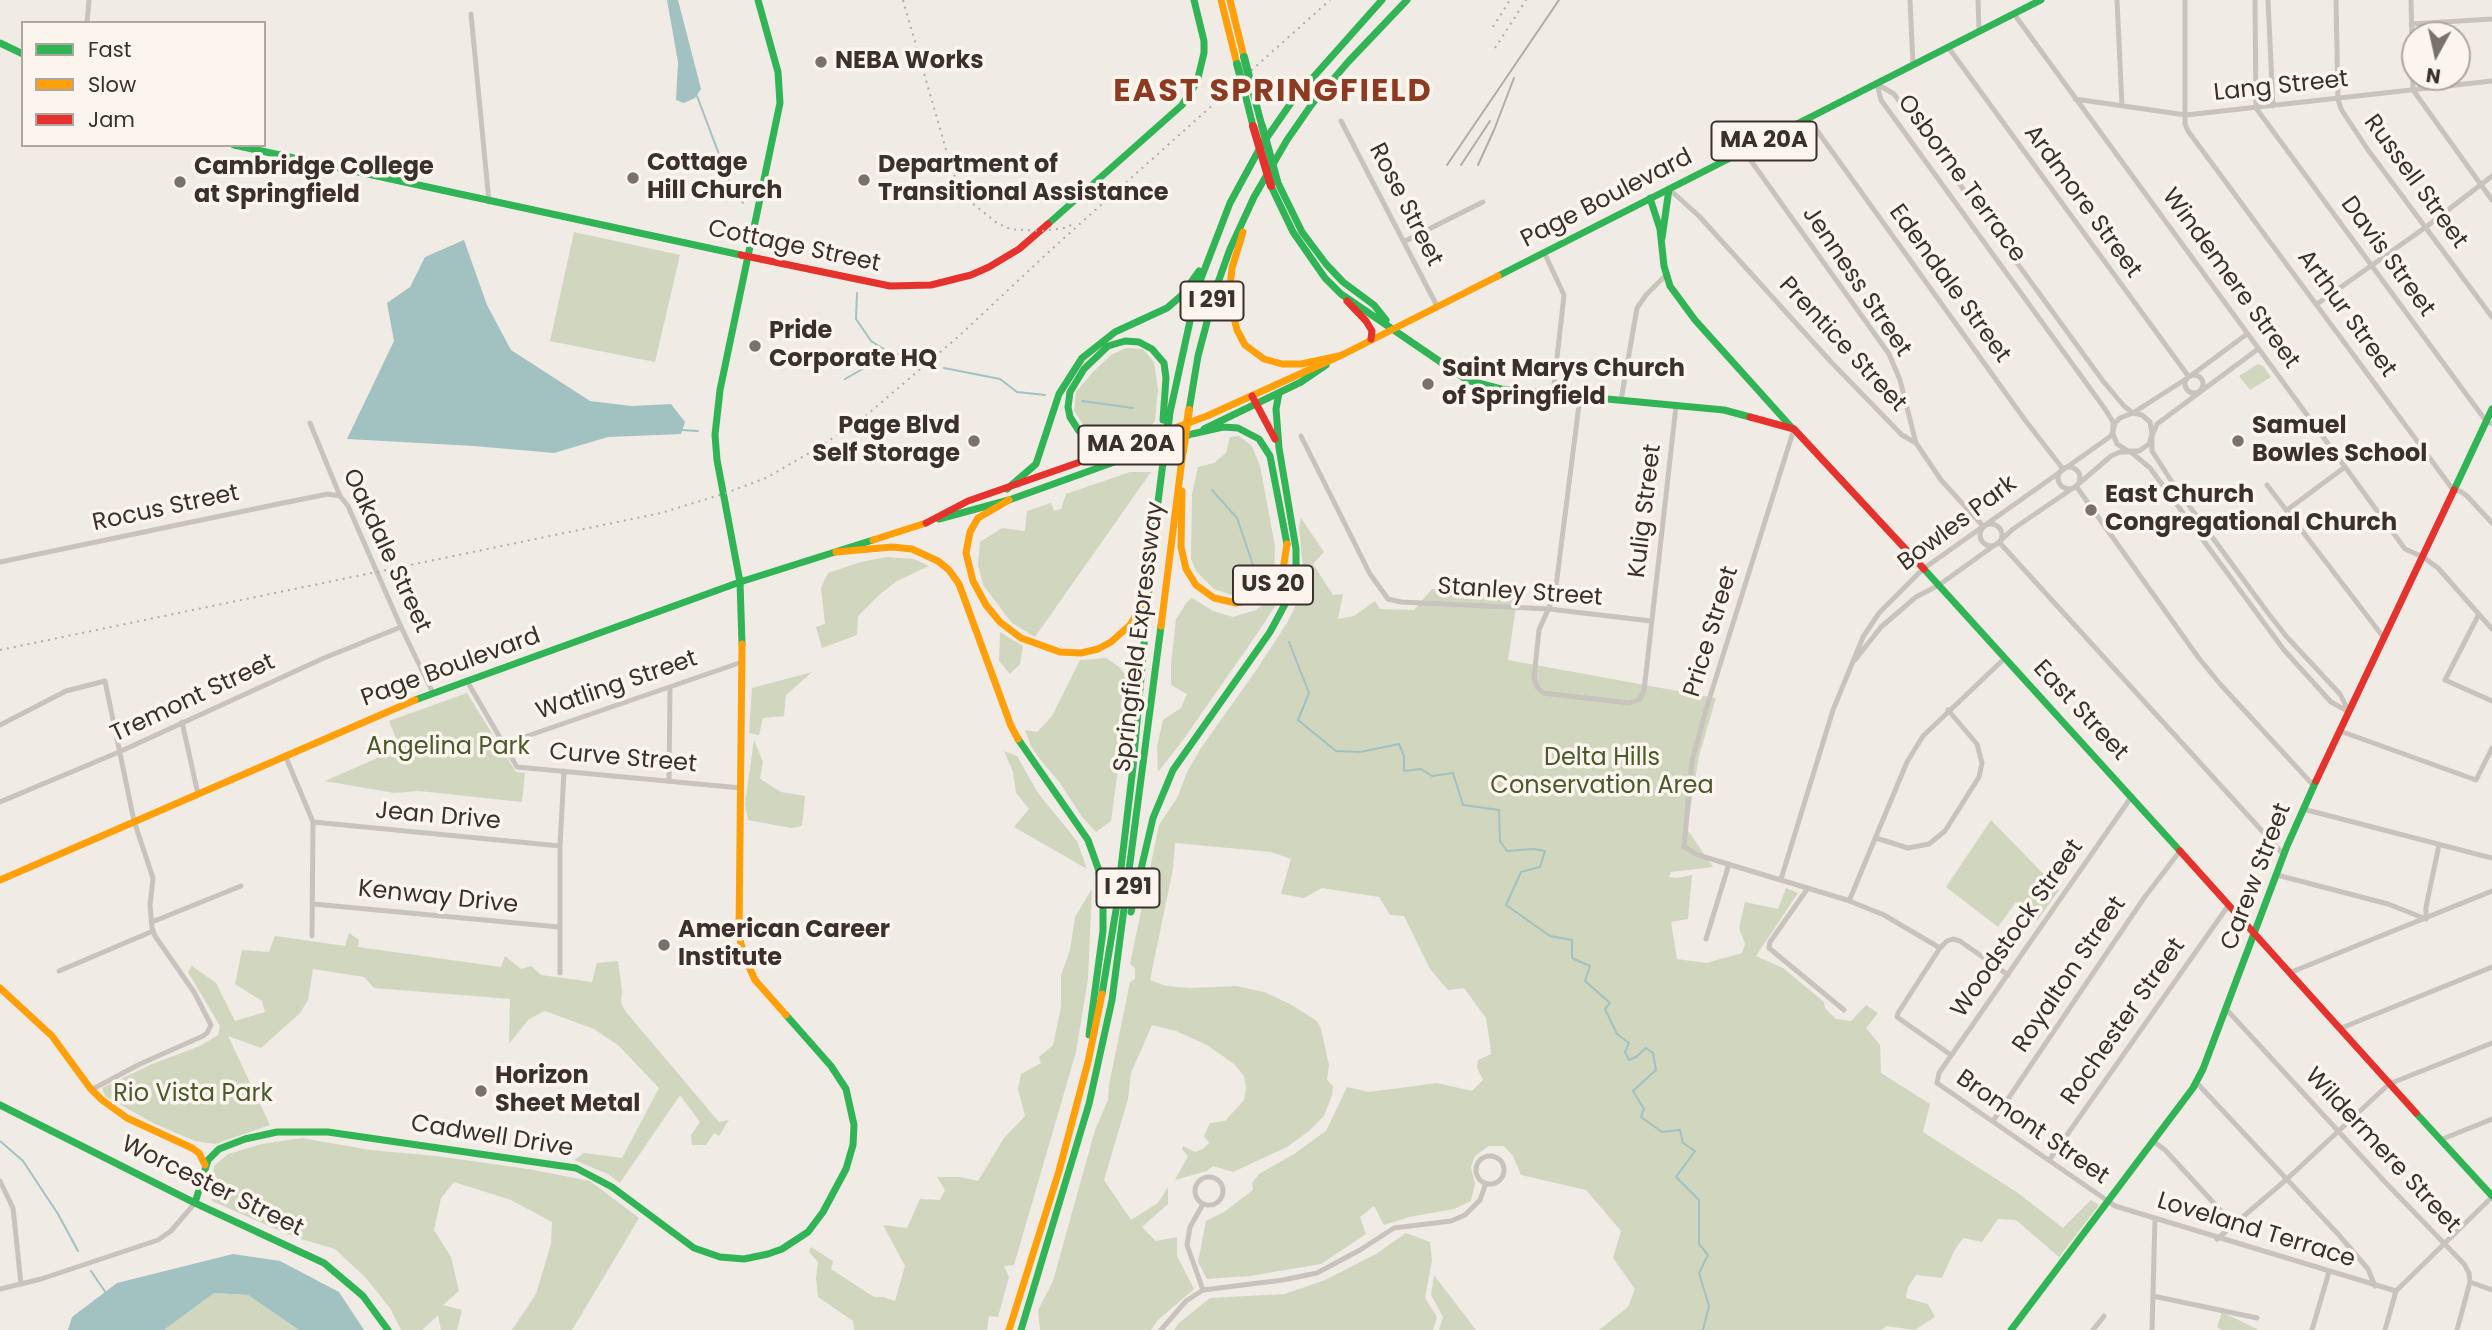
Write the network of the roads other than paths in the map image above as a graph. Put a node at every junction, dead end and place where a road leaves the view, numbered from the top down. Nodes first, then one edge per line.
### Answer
1 (89, 0) edge
2 (758, 0) edge
3 (1194, 0) edge
4 (1221, 0) edge
5 (1230, 0) edge
6 (1382, 0) edge
7 (1407, 0) edge
8 (1910, 0) edge
9 (1978, 0) edge
10 (2041, 0) edge
11 (2117, 0) edge
12 (2185, 0) edge
13 (2255, 0) edge
14 (2268, 0) edge
15 (2336, 0) edge
16 (2411, 0) edge
17 (2269, 8) junction
18 (2256, 9) junction
19 (471, 14) dead end
20 (2014, 14) junction
21 (2492, 19) edge
22 (87, 21) edge
23 (2411, 21) edge
24 (2460, 21) edge
25 (1979, 30) junction
26 (0, 43) edge
27 (1948, 47) junction
28 (21, 53) edge
29 (1913, 65) junction
30 (2491, 83) edge
31 (1877, 84) junction
32 (2471, 85) edge
33 (2405, 91) edge
34 (2414, 91) edge
35 (2075, 99) junction
36 (2338, 99) junction
37 (2122, 106) junction
38 (2273, 106) junction
39 (2256, 108) junction
40 (2186, 115) junction
41 (1808, 118) junction
42 (1341, 121) dead end
43 (1258, 126) junction
44 (1917, 128) junction
45 (1906, 135) junction
46 (243, 147) edge
47 (1744, 151) junction
48 (2492, 176) edge
49 (1274, 183) junction
50 (2480, 184) junction
51 (1961, 186) junction
52 (1669, 189) junction
53 (1949, 193) junction
54 (1254, 197) junction
55 (1650, 198) junction
56 (1971, 200) junction
57 (2492, 200) edge
58 (489, 202) junction
59 (1483, 202) dead end
60 (1960, 208) junction
61 (2426, 227) junction
62 (1405, 242) junction
63 (1661, 242) junction
64 (2007, 248) junction
65 (1544, 251) junction
66 (1208, 255) junction
67 (1995, 256) junction
68 (748, 258) junction
69 (2018, 263) junction
70 (2372, 265) junction
71 (2006, 271) junction
72 (1666, 275) junction
73 (1341, 294) junction
74 (2317, 304) junction
75 (1437, 306) junction
76 (2052, 309) junction
77 (2492, 317) edge
78 (2040, 318) junction
79 (2063, 324) junction
80 (1393, 327) junction
81 (2051, 332) junction
82 (2247, 334) junction
83 (1371, 339) junction
84 (2258, 349) junction
85 (1339, 356) junction
86 (2087, 359) junction
87 (2076, 368) junction
88 (2096, 372) junction
89 (2189, 377) junction
90 (2085, 380) junction
91 (2199, 391) junction
92 (1279, 393) junction
93 (1553, 394) junction
94 (1252, 396) junction
95 (1580, 397) junction
96 (1621, 400) junction
97 (1257, 405) junction
98 (1676, 405) junction
99 (2492, 409) edge
100 (2133, 412) junction
101 (1166, 418) junction
102 (310, 423) dead end
103 (2489, 423) edge
104 (1794, 429) junction
105 (2113, 431) junction
106 (1164, 432) junction
107 (1192, 434) junction
108 (1301, 436) dead end
109 (2152, 436) junction
110 (1916, 443) junction
111 (1279, 447) junction
112 (1183, 451) junction
113 (2132, 452) junction
114 (2345, 467) junction
115 (2063, 469) junction
116 (2267, 485) dead end
117 (2076, 486) junction
118 (1007, 489) junction
119 (2454, 491) junction
120 (340, 496) junction
121 (1009, 500) junction
122 (2287, 510) junction
123 (926, 523) junction
124 (2492, 523) edge
125 (1984, 527) junction
126 (1154, 540) junction
127 (1999, 542) junction
128 (836, 552) junction
129 (2423, 557) junction
130 (0, 562) edge
131 (1923, 569) junction
132 (740, 582) junction
133 (1939, 585) junction
134 (1549, 609) junction
135 (2479, 614) junction
136 (1651, 621) junction
137 (401, 627) junction
138 (2492, 629) edge
139 (2384, 638) junction
140 (2005, 658) junction
141 (743, 662) junction
142 (1849, 668) junction
143 (467, 681) junction
144 (670, 687) junction
145 (433, 693) junction
146 (2492, 701) edge
147 (1948, 710) junction
148 (2349, 712) junction
149 (182, 722) junction
150 (0, 725) edge
151 (2340, 731) junction
152 (504, 744) junction
153 (2492, 748) edge
154 (120, 752) junction
155 (285, 755) junction
156 (564, 771) junction
157 (669, 781) junction
158 (2314, 786) junction
159 (741, 788) junction
160 (198, 794) junction
161 (2132, 796) junction
162 (0, 802) edge
163 (2303, 809) junction
164 (134, 821) junction
165 (313, 822) junction
166 (1876, 838) junction
167 (2440, 845) junction
168 (559, 846) junction
169 (2180, 851) junction
170 (2284, 855) junction
171 (2492, 858) edge
172 (1729, 864) junction
173 (2277, 875) junction
174 (1781, 879) junction
175 (0, 880) edge
176 (241, 886) dead end
177 (1808, 888) junction
178 (2492, 891) edge
179 (1849, 901) junction
180 (313, 904) junction
181 (2228, 906) junction
182 (2426, 919) junction
183 (152, 922) junction
184 (559, 927) junction
185 (153, 931) junction
186 (312, 936) dead end
187 (2255, 936) junction
188 (1706, 939) dead end
189 (1940, 948) junction
190 (1118, 961) junction
191 (2492, 967) edge
192 (59, 971) dead end
193 (560, 973) dead end
194 (2289, 973) junction
195 (2008, 975) junction
196 (0, 988) edge
197 (1844, 1010) dead end
198 (2227, 1010) junction
199 (2339, 1028) junction
200 (2492, 1043) edge
201 (1951, 1055) junction
202 (2196, 1082) junction
203 (1937, 1083) joint
204 (2389, 1084) junction
205 (92, 1090) junction
206 (0, 1105) edge
207 (1074, 1116) junction
208 (2492, 1119) edge
209 (1993, 1121) junction
210 (2340, 1131) junction
211 (2440, 1140) junction
212 (2153, 1141) junction
213 (2050, 1159) junction
214 (206, 1166) junction
215 (2287, 1179) junction
216 (0, 1181) edge
217 (1486, 1183) junction
218 (2492, 1196) edge
219 (2107, 1201) junction
220 (195, 1203) junction
221 (1203, 1204) junction
222 (2155, 1219) junction
223 (2234, 1225) junction
224 (2217, 1239) junction
225 (2443, 1244) junction
226 (2329, 1272) junction
227 (2470, 1282) junction
228 (20, 1284) junction
229 (2375, 1286) junction
230 (0, 1289) edge
231 (1203, 1290) junction
232 (2492, 1290) edge
233 (2396, 1291) junction
234 (2154, 1296) junction
235 (2104, 1316) dead end
236 (2257, 1318) dead end
237 (388, 1330) edge
238 (1009, 1330) edge
239 (1021, 1330) edge
240 (1161, 1330) edge
241 (2011, 1330) edge
242 (2093, 1330) edge
243 (2152, 1330) edge
244 (2312, 1330) edge
245 (2385, 1330) edge
246 (2457, 1330) edge

1 - 22 street
2 - 68 main road, Cadwell Drive
3 - 68 main road, Cottage Street
4 - 43 main road, bridge
5 - 43 main road, bridge
6 - 66 main road, Springfield Expressway / I 291
7 - 54 main road, Springfield Expressway / I 291
8 - 29 street
9 - 25 street
10 - 20 main road, Page Boulevard / MA 20A
11 - 37 street
12 - 40 street
13 - 18 street
14 - 17 street
15 - 36 street
16 - 23 street
17 - 18 street
17 - 38 street
18 - 39 street
19 - 58 street
20 - 25 main road, Page Boulevard / MA 20A
20 - 35 street, Windemere Street
21 - 24 street
25 - 27 main road, Page Boulevard / MA 20A
26 - 28 main road
27 - 29 main road, Page Boulevard / MA 20A
27 - 89 street, Ardmore Street
29 - 31 main road, Page Boulevard / MA 20A
30 - 32 street, Lang Street
31 - 41 main road, Page Boulevard / MA 20A
31 - 44 street, Osborne Terrace
31 - 45 street, Osborne Terrace
33 - 36 street, Lang Street
34 - 50 street
35 - 37 street, Lang Street
35 - 82 street, Windemere Street
36 - 38 street, Lang Street
36 - 61 street, Russell Street
37 - 40 street, Lang Street
38 - 39 street, Lang Street
39 - 40 street, Lang Street
39 - 70 street, Davis Street
40 - 74 street, Arthur Street
41 - 47 main road, Page Boulevard / MA 20A
41 - 115 street, Edendale Street
42 - 62 street, Rose Street
43 - 49 main road, bridge
44 - 45 street
44 - 51 street, Osborne Terrace
45 - 53 street, Osborne Terrace
46 - 58 main road, Cottage Street
47 - 52 main road, Page Boulevard / MA 20A
47 - 110 street, Jenness Street
48 - 50 street
49 - 73 main road
49 - 80 main road
50 - 57 street
50 - 61 street
51 - 53 street
51 - 56 street, Osborne Terrace
52 - 55 main road, Page Boulevard / MA 20A
52 - 63 main road, East Street
52 - 110 street, Prentice Street
53 - 60 street, Osborne Terrace
54 - 85 main road
54 - 112 main road, Springfield Expressway / I 291, bridge
55 - 63 main road, East Street
55 - 65 main road, Page Boulevard / MA 20A
56 - 60 street
56 - 64 street, Osborne Terrace
58 - 68 main road, Cottage Street
59 - 62 street
60 - 67 street, Osborne Terrace
61 - 70 street
61 - 77 street, Russell Street
62 - 75 street, Rose Street
63 - 72 main road, East Street
64 - 67 street
64 - 69 street, Osborne Terrace
65 - 75 main road, Page Boulevard / MA 20A
65 - 93 street
66 - 101 main road, Springfield Expressway / I 291
66 - 118 main road, US 20
67 - 71 street, Osborne Terrace
68 - 132 main road, Cadwell Drive
69 - 71 street
69 - 76 street, Osborne Terrace
70 - 74 street
70 - 103 street, Davis Street
71 - 78 street, Osborne Terrace
72 - 96 street
72 - 104 main road, East Street
73 - 80 main road
73 - 83 main road
74 - 119 street, Arthur Street
75 - 80 main road, Page Boulevard / MA 20A
76 - 78 street
76 - 79 street, Osborne Terrace
78 - 81 street, Osborne Terrace
79 - 81 street
79 - 86 street, Osborne Terrace
80 - 83 main road, Page Boulevard / MA 20A
80 - 93 main road
81 - 87 street, Osborne Terrace
82 - 84 street, Windemere Street
82 - 89 street, Bowles Park
83 - 85 main road, Page Boulevard / MA 20A
84 - 91 street, Bowles Park
84 - 114 street, Windemere Street
85 - 92 main road, Page Boulevard / MA 20A
85 - 94 main road, Page Boulevard / MA 20A
86 - 87 street
86 - 88 street, Osborne Terrace
87 - 90 street, Osborne Terrace
88 - 90 street
88 - 100 street, Osborne Terrace
89 - 91 street, Ardmore Street
89 - 91 street, Ardmore Street
89 - 100 street, Bowles Park
90 - 105 street, Osborne Terrace
91 - 109 street, Bowles Park
92 - 97 main road, Page Boulevard / MA 20A
92 - 111 main road
93 - 95 main road
94 - 97 main road
94 - 106 main road, Page Boulevard / MA 20A
95 - 96 main road
95 - 134 street
96 - 98 main road
97 - 107 main road, Page Boulevard / MA 20A
97 - 111 main road
98 - 104 main road
98 - 136 street, Kulig Street
99 - 103 main road, Carew Street
100 - 105 street, Bowles Park
100 - 109 street
101 - 106 main road
101 - 126 main road, Springfield Expressway / I 291, bridge
102 - 120 street, Oakdale Street
103 - 119 main road, Carew Street
104 - 131 main road, East Street
104 - 172 street, Price Street
105 - 113 street
105 - 115 street, Bowles Park
106 - 118 main road, Page Boulevard / MA 20A
107 - 112 main road, US 20
107 - 121 main road, Page Boulevard / US 20
108 - 134 street, Stanley Street
109 - 113 street, Bowles Park
109 - 148 street
110 - 125 street, Prentice Street
111 - 190 main road
112 - 190 main road, Springfield Expressway / I 291
113 - 117 street, Bowles Park
113 - 148 street
114 - 122 street
114 - 129 street, Windemere Street
115 - 117 street, Edendale Street
115 - 117 street, Edendale Street
115 - 125 street, Bowles Park
116 - 122 street
117 - 127 street, Bowles Park
117 - 158 street, Edendale Street
118 - 123 main road, Page Boulevard / US 20
119 - 124 street, Arthur Street
119 - 129 main road, Carew Street
120 - 130 street, Rocus Street
120 - 137 street, Oakdale Street
121 - 123 main road, Page Boulevard / US 20
121 - 126 main road
122 - 139 street
123 - 128 main road, Page Boulevard / US 20
125 - 127 street, Prentice Street
125 - 127 street, Prentice Street
125 - 131 street, Bowles Park
126 - 207 main road, Springfield Expressway / I 291
127 - 133 street, Bowles Park
127 - 170 street, Prentice Street
128 - 132 main road, Page Boulevard / US 20
128 - 207 main road
129 - 135 street, Windemere Street
129 - 139 main road, Carew Street
131 - 133 main road, East Street
131 - 142 street, Bowles Park
132 - 141 main road, Cadwell Drive
132 - 143 main road, Page Boulevard / US 20
133 - 140 main road, East Street
133 - 142 street, Bowles Park
134 - 136 street, Stanley Street
134 - 136 street, Kulig Street
135 - 138 street, Windemere Street
135 - 146 street
137 - 145 street, Oakdale Street
137 - 149 street, Tremont Street
139 - 148 main road, Carew Street
140 - 147 street
140 - 161 main road, East Street
141 - 144 street, Watling Street
141 - 159 main road, Cadwell Drive
142 - 174 street, Bowles Park
143 - 145 main road, Page Boulevard / US 20
143 - 152 street, Curve Street
144 - 152 street, Watling Street
144 - 157 street
145 - 155 main road, Page Boulevard / US 20
147 - 166 street
147 - 166 street
148 - 151 main road, Carew Street
149 - 154 street, Tremont Street
149 - 160 street
150 - 154 street
151 - 153 street
151 - 158 main road, Carew Street
152 - 156 street, Curve Street
154 - 162 street, Tremont Street
154 - 164 street
155 - 160 main road, Page Boulevard / US 20
155 - 165 street
156 - 157 street, Curve Street
156 - 168 street
157 - 159 street, Curve Street
158 - 163 main road, Carew Street
159 - 214 main road, Cadwell Drive
160 - 164 main road, Page Boulevard / US 20
161 - 169 main road, East Street
161 - 195 street, Woodstock Street
163 - 167 street
163 - 170 main road, Carew Street
164 - 175 main road, Page Boulevard / US 20
164 - 183 street
165 - 168 street, Jean Drive
165 - 180 street
166 - 179 street
167 - 171 street
167 - 182 street
168 - 184 street
169 - 181 main road, East Street
169 - 209 street, Royalton Street
170 - 173 main road, Carew Street
172 - 174 street
172 - 188 street
173 - 182 street
173 - 187 main road, Carew Street
174 - 177 street
176 - 183 street
177 - 179 street
177 - 197 street
178 - 182 street
179 - 189 street
180 - 184 street, Kenway Drive
180 - 186 street
181 - 187 main road, East Street
181 - 213 street, Rochester Street
182 - 194 street
183 - 185 street
184 - 193 street
185 - 192 street
185 - 205 street
187 - 194 main road, East Street
187 - 198 main road, Carew Street
189 - 195 street
189 - 201 street
190 - 239 main road, Springfield Expressway / I 291
191 - 199 street
194 - 199 main road, East Street
195 - 201 street, Woodstock Street
196 - 205 main road
198 - 202 main road, Carew Street
198 - 210 street, Wildermere Street
199 - 204 main road, East Street
200 - 204 street
201 - 203 street, Woodstock Street
202 - 212 main road, Carew Street
202 - 215 street
203 - 209 street, Bromont Street
204 - 210 street
204 - 211 main road, East Street
205 - 214 main road
206 - 220 main road, Worcester Street
207 - 238 main road, Springfield Expressway / I 291
208 - 211 street
209 - 213 street, Bromont Street
210 - 215 street
210 - 225 street, Wildermere Street
211 - 218 main road, East Street
212 - 219 main road, Carew Street
212 - 223 street
213 - 219 street, Bromont Street
214 - 220 main road
215 - 223 street
215 - 229 street
216 - 228 street
217 - 217 street
217 - 231 street
218 - 225 street
219 - 222 street, Loveland Terrace
219 - 241 main road, Carew Street
220 - 228 street
220 - 237 main road, Worcester Street
221 - 221 street
221 - 231 street
222 - 224 street, Loveland Terrace
222 - 234 street
223 - 224 street
224 - 226 street, Loveland Terrace
225 - 227 street, Wildermere Street
225 - 233 street
226 - 229 street, Loveland Terrace
226 - 244 street
227 - 232 street
227 - 246 street
228 - 230 street
229 - 233 street, Loveland Terrace
231 - 240 street
233 - 245 street
234 - 236 street
234 - 243 street
235 - 242 street

